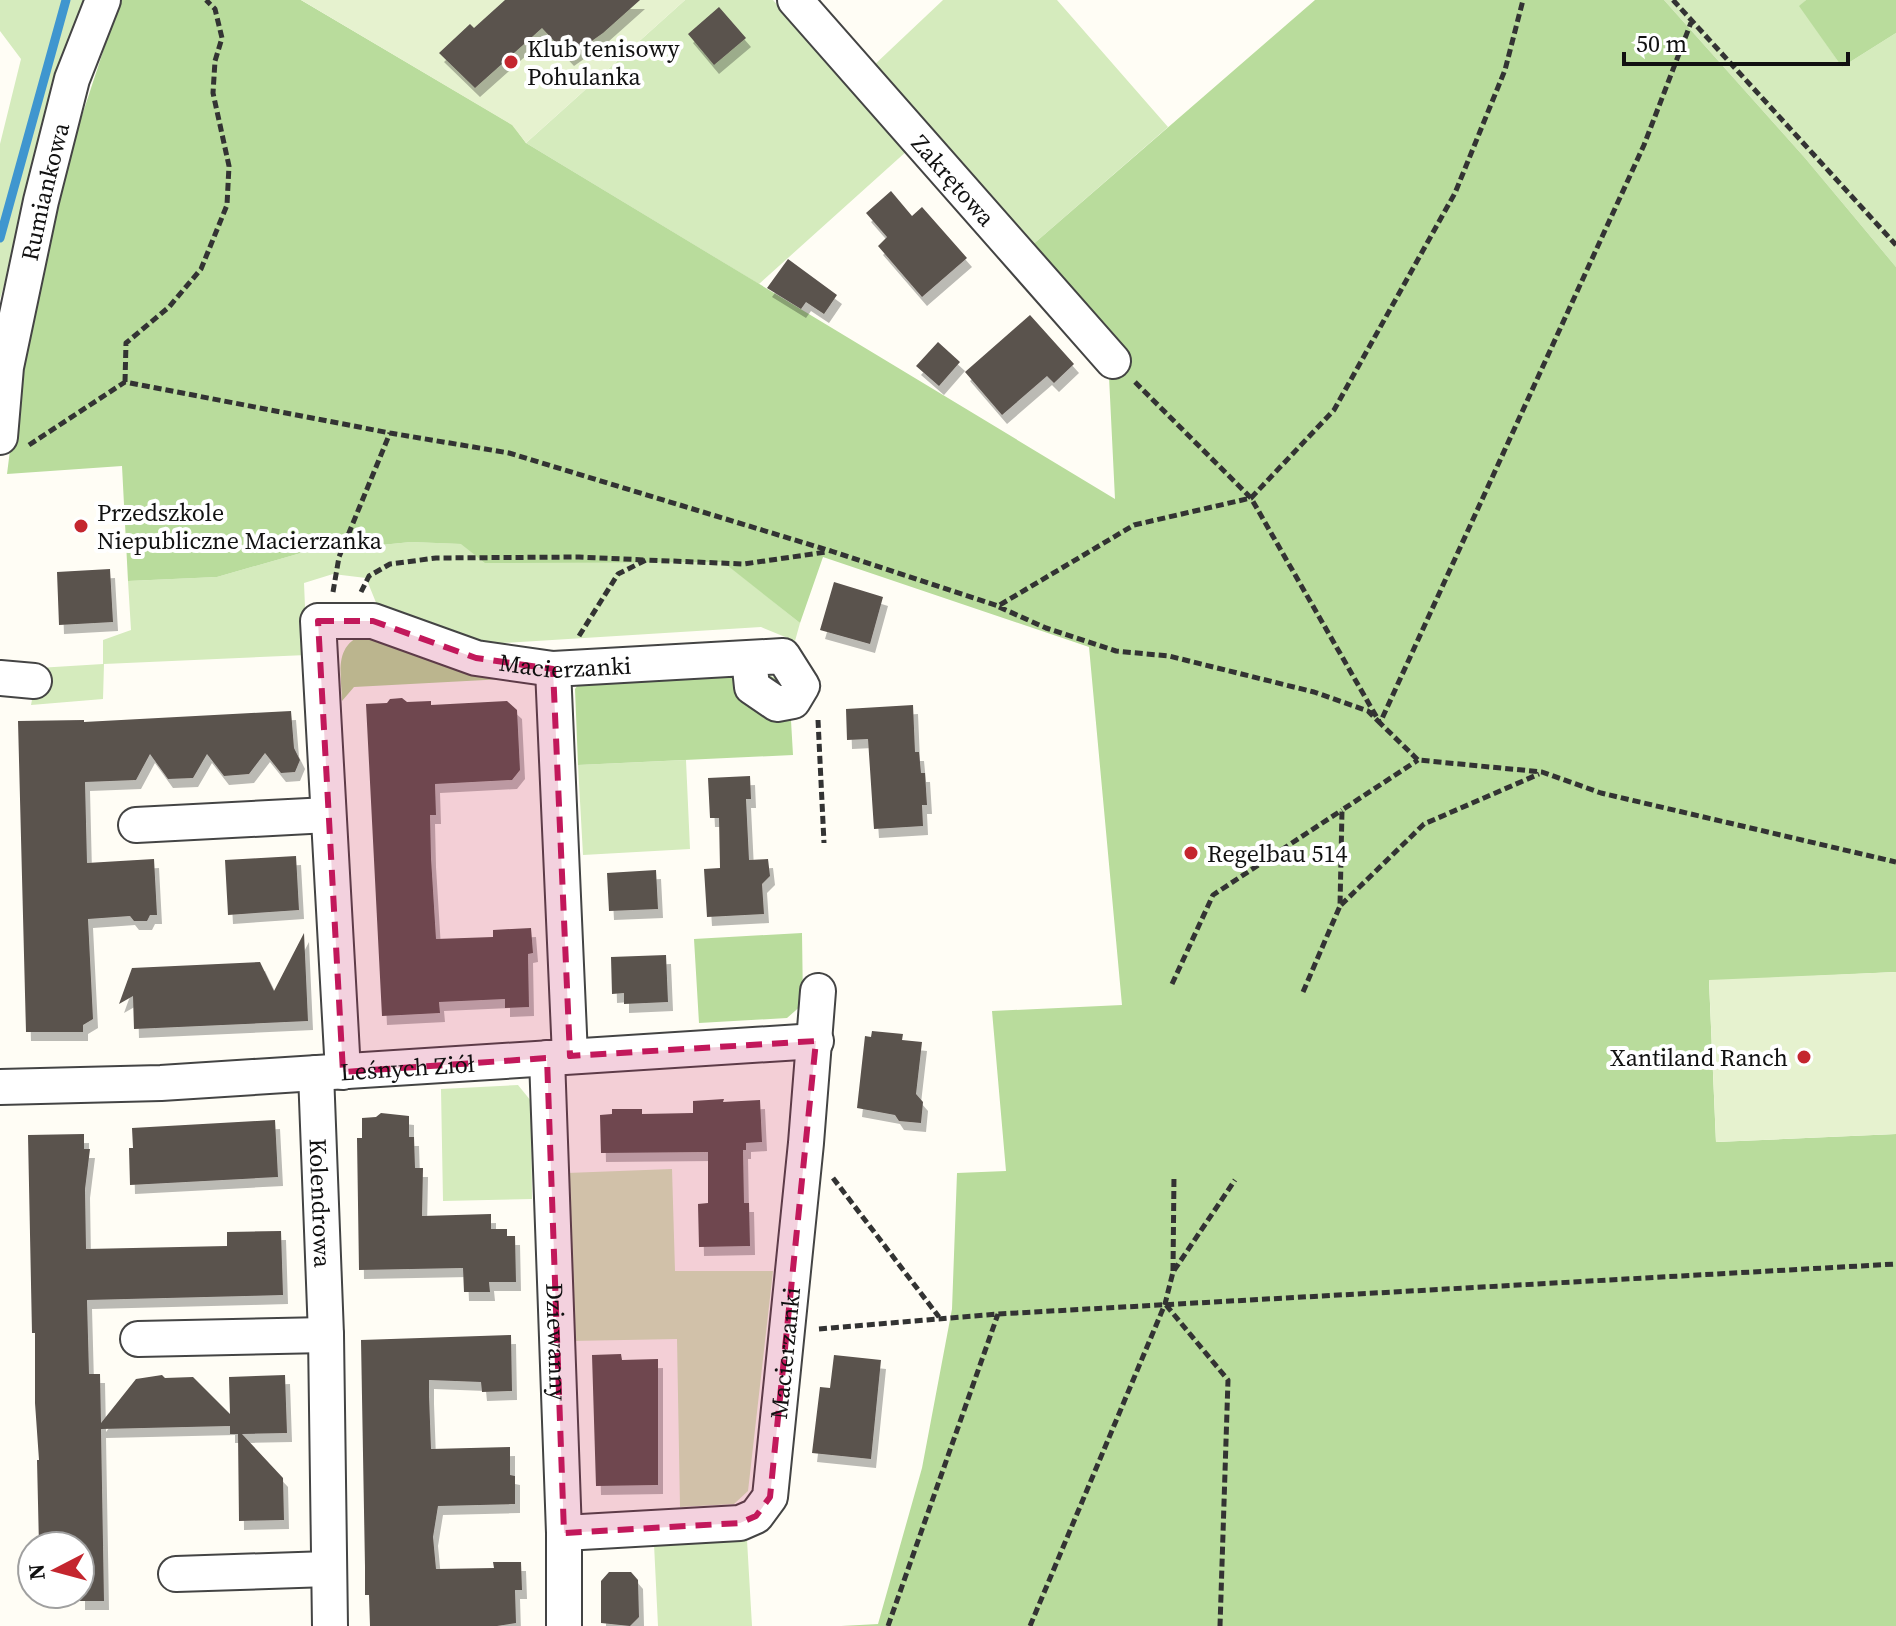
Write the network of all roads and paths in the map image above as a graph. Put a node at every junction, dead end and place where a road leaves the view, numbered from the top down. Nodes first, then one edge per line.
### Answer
1 (103, 0) edge
2 (206, 0) edge
3 (795, 0) edge
4 (1523, 0) edge
5 (1673, 0) edge
6 (1692, 20) junction
7 (1896, 245) edge
8 (1113, 361) joint
9 (125, 382) junction
10 (390, 433) junction
11 (12, 442) edge
12 (1251, 498) junction
13 (831, 551) junction
14 (646, 560) junction
15 (998, 606) junction
16 (331, 621) junction
17 (555, 669) junction
18 (0, 678) edge
19 (34, 681) dead end
20 (802, 686) joint
21 (1380, 723) junction
22 (1418, 760) junction
23 (1542, 772) junction
24 (1342, 810) junction
25 (328, 815) junction
26 (136, 825) dead end
27 (824, 843) dead end
28 (1896, 862) edge
29 (1340, 906) junction
30 (1172, 984) dead end
31 (818, 991) dead end
32 (1303, 992) dead end
33 (816, 1041) junction
34 (559, 1057) junction
35 (329, 1072) junction
36 (0, 1087) edge
37 (806, 1143) junction
38 (1174, 1175) dead end
39 (1235, 1180) dead end
40 (1896, 1264) edge
41 (1173, 1272) junction
42 (1165, 1304) junction
43 (998, 1314) junction
44 (939, 1318) junction
45 (787, 1333) junction
46 (326, 1335) junction
47 (138, 1339) dead end
48 (564, 1533) junction
49 (328, 1569) junction
50 (176, 1574) dead end
51 (330, 1626) edge
52 (564, 1626) edge
53 (888, 1626) edge
54 (1030, 1626) edge
55 (1220, 1626) edge

1 - 11 street, Rumiankowa
2 - 9 path
3 - 8 street, Zakrętowa
4 - 12 path
5 - 6 path
6 - 7 path
6 - 21 path
8 - 12 path
9 - 10 path
9 - 11 path
10 - 13 path
10 - 16 path
12 - 15 path
12 - 21 path
13 - 14 path
13 - 15 path
14 - 16 path
14 - 17 path
15 - 21 path
16 - 17 street, Macierzanki
16 - 25 street, Kolendrowa
17 - 20 street, Macierzanki
17 - 34 street, Dziewanny
18 - 19 street
20 - 27 path
21 - 22 path
22 - 23 path
22 - 24 path
23 - 28 path
23 - 29 path
24 - 29 path
24 - 30 path
25 - 26 street
25 - 35 street, Kolendrowa
29 - 32 path
31 - 33 street, Macierzanki
33 - 34 street, Leśnych Ziół
33 - 37 street, Macierzanki
34 - 35 street, Leśnych Ziół
34 - 48 street, Dziewanny
35 - 36 street, Leśnych Ziół
35 - 46 street, Kolendrowa
37 - 44 path
37 - 45 street, Macierzanki
38 - 41 path
39 - 41 path
40 - 42 path
41 - 42 path
42 - 43 path
42 - 54 path
42 - 55 path
43 - 44 path
43 - 53 path
44 - 45 path
45 - 48 street, Macierzanki
46 - 47 street
46 - 49 street, Kolendrowa
48 - 52 street, Dziewanny
49 - 50 street
49 - 51 street, Kolendrowa

